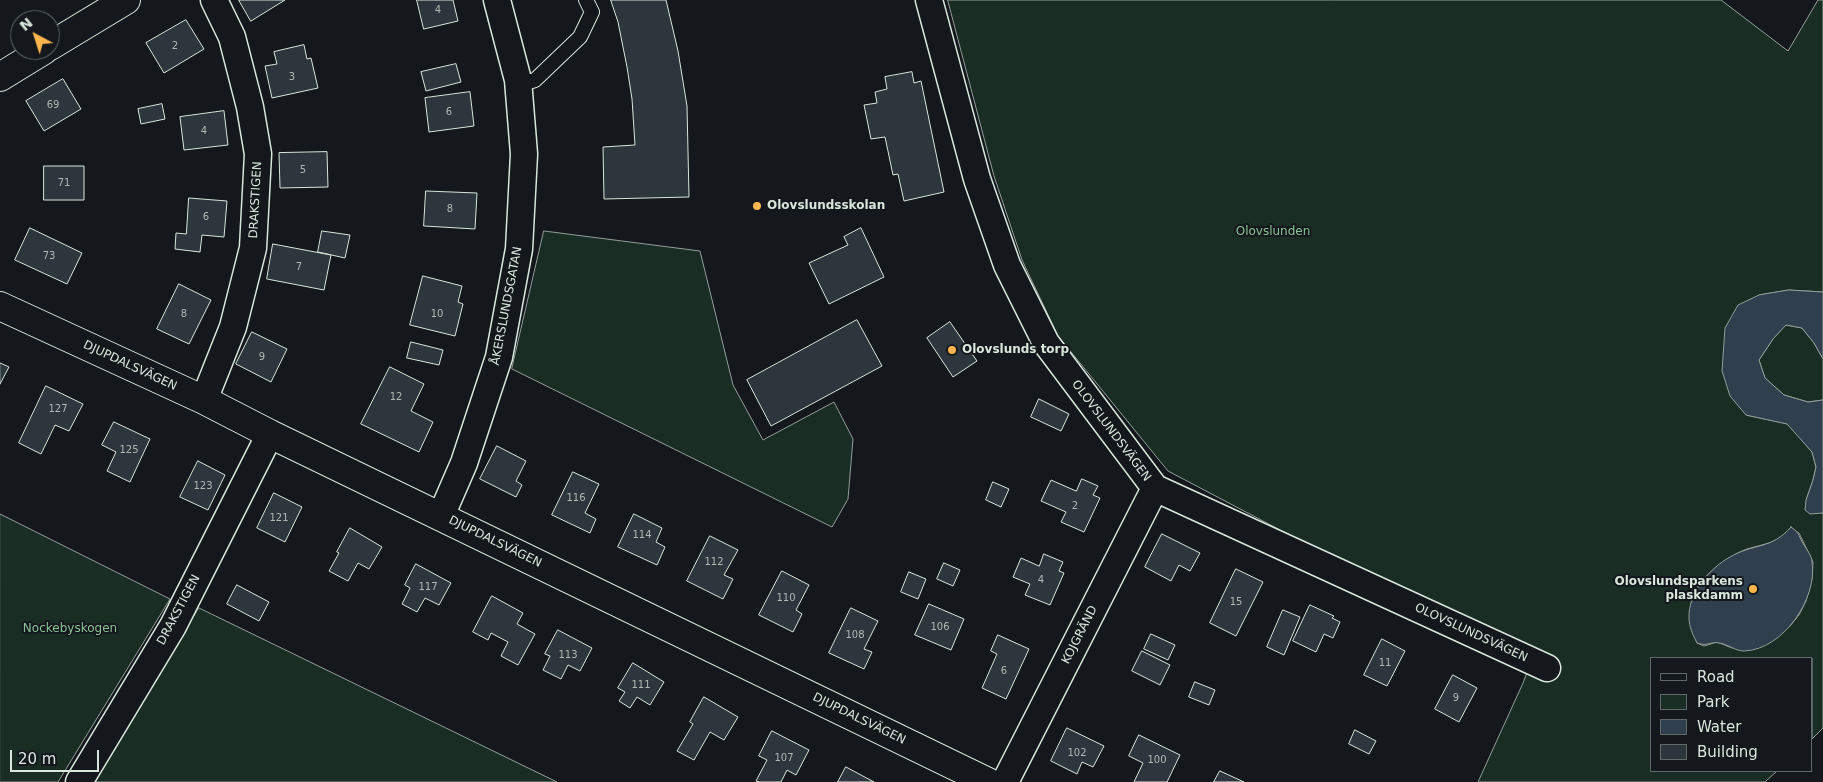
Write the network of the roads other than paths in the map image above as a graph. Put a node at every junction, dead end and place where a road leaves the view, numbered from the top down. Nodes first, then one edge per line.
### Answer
1 (126, 0) edge
2 (214, 0) edge
3 (497, 0) edge
4 (586, 0) edge
5 (929, 0) edge
6 (60, 40) edge
7 (28, 60) edge
8 (0, 77) edge
9 (519, 85) junction
10 (0, 306) edge
11 (204, 400) junction
12 (270, 434) junction
13 (1155, 488) junction
14 (441, 516) junction
15 (1547, 668) dead end
16 (79, 782) edge
17 (988, 782) edge
18 (1005, 782) edge

1 - 6 street
2 - 11 street, DRAKSTIGEN
3 - 9 street, ÅKERSLUNDSGATAN
4 - 9 lane
5 - 13 street, OLOVSLUNDSVÄGEN
7 - 8 street
9 - 14 street, ÅKERSLUNDSGATAN
10 - 11 street, DJUPDALSVÄGEN
11 - 12 street, DJUPDALSVÄGEN
12 - 14 street, DJUPDALSVÄGEN
12 - 16 street, DRAKSTIGEN
13 - 15 street, OLOVSLUNDSVÄGEN
13 - 18 street, KOJGRÄND
14 - 17 street, DJUPDALSVÄGEN

